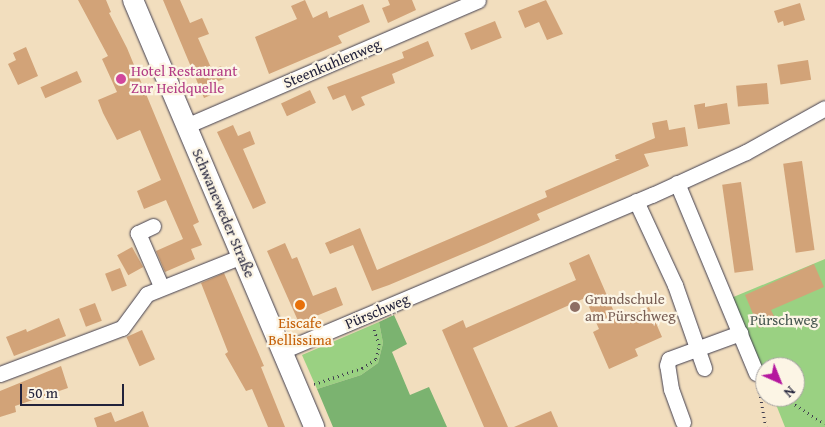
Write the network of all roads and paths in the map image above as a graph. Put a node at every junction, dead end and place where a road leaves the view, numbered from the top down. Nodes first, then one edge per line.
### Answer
1 (133, 0) edge
2 (478, 0) edge
3 (825, 108) edge
4 (186, 126) junction
5 (677, 183) junction
6 (636, 201) junction
7 (153, 226) dead end
8 (242, 256) junction
9 (161, 286) junction
10 (366, 316) junction
11 (740, 333) junction
12 (696, 347) junction
13 (282, 351) junction
14 (704, 368) dead end
15 (755, 370) edge
16 (0, 374) edge
17 (298, 388) junction
18 (762, 407) edge
19 (799, 407) edge
20 (684, 422) dead end
21 (825, 424) edge
22 (314, 427) edge
23 (766, 427) edge

1 - 4 main road, Schwaneweder Straße
2 - 4 street, Steenkuhlenweg
3 - 5 street, Pürschweg
4 - 8 main road, Schwaneweder Straße
5 - 6 street, Pürschweg
5 - 11 street
6 - 10 street, Pürschweg
6 - 12 street
7 - 9 street
8 - 9 street
8 - 13 main road, Schwaneweder Straße
9 - 16 street
10 - 13 street, Pürschweg
10 - 17 path
11 - 12 street
11 - 15 street
12 - 14 street
12 - 20 street
13 - 17 main road, Schwaneweder Straße
17 - 22 main road, Schwaneweder Straße
18 - 23 path
19 - 21 path

